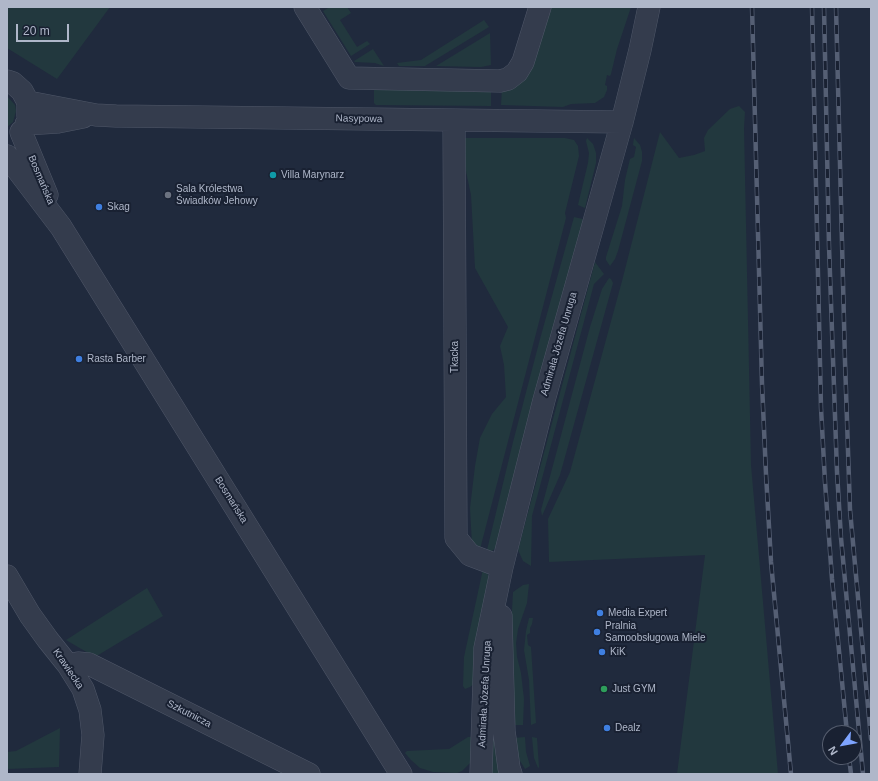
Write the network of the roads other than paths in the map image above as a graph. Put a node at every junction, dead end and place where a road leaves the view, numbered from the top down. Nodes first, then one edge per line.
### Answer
1 (305, 7) edge
2 (540, 7) edge
3 (649, 7) edge
4 (7, 80) edge
5 (28, 102) junction
6 (96, 114) junction
7 (454, 120) junction
8 (622, 122) junction
9 (18, 132) edge
10 (7, 156) edge
11 (61, 227) junction
12 (502, 567) junction
13 (7, 576) edge
14 (68, 665) junction
15 (397, 768) edge
16 (90, 774) edge
17 (309, 774) edge
18 (414, 774) edge
19 (481, 774) edge
20 (511, 774) edge

1 - 2 street
3 - 8 street, Admirała Józefa Unruga
4 - 5 street
5 - 6 street, Nasypowa
5 - 9 street
6 - 7 street, Nasypowa
6 - 9 street, Nasypowa
7 - 8 street, Nasypowa
7 - 12 street, Tkacka
8 - 12 street, Admirała Józefa Unruga
9 - 11 street, Bosmańska
10 - 11 street, Bosmańska
11 - 15 street, Bosmańska
12 - 19 street, Admirała Józefa Unruga
12 - 20 street, Admirała Józefa Unruga
13 - 14 street, Krawiecka
14 - 16 street, Krawiecka
14 - 17 street, Szkutnicza
15 - 18 street

